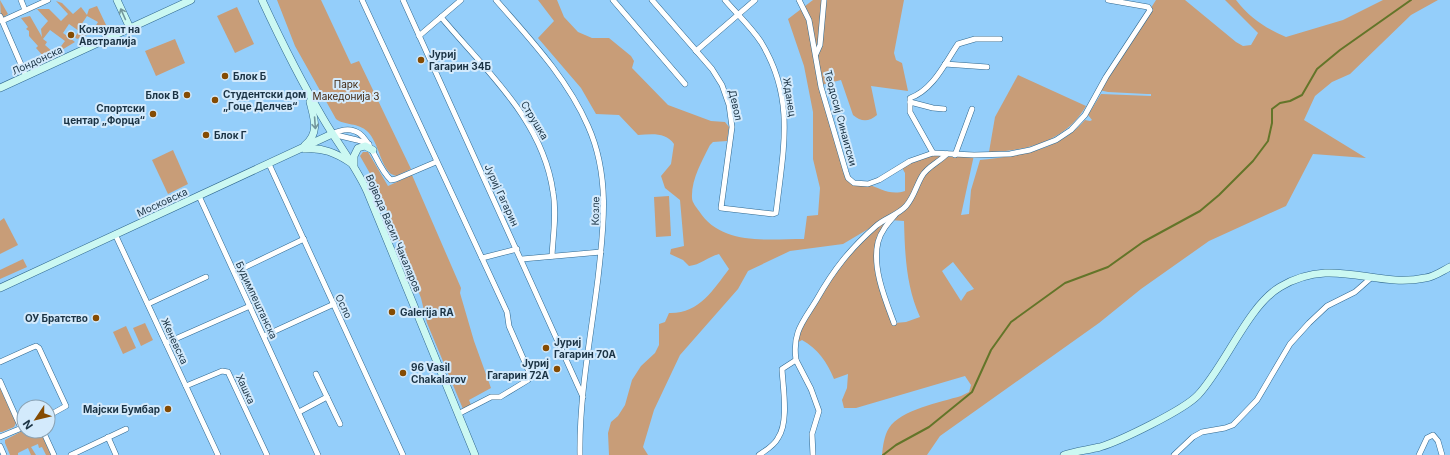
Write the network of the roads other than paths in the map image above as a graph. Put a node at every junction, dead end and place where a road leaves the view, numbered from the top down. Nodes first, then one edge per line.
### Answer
1 (21, 0) edge
2 (48, 0) edge
3 (117, 0) edge
4 (190, 0) edge
5 (262, 0) edge
6 (362, 0) edge
7 (403, 0) edge
8 (461, 0) edge
9 (496, 0) edge
10 (613, 0) edge
11 (652, 0) edge
12 (725, 0) edge
13 (755, 0) edge
14 (799, 0) edge
15 (824, 0) edge
16 (1108, 0) edge
17 (25, 10) junction
18 (738, 15) junction
19 (442, 17) junction
20 (1, 18) edge
21 (130, 28) junction
22 (419, 36) junction
23 (1000, 39) dead end
24 (696, 51) junction
25 (815, 54) junction
26 (945, 64) junction
27 (988, 67) dead end
28 (26, 76) junction
29 (685, 84) dead end
30 (0, 88) edge
31 (307, 91) junction
32 (910, 102) junction
33 (944, 109) dead end
34 (972, 109) dead end
35 (332, 134) junction
36 (371, 148) junction
37 (298, 150) junction
38 (933, 153) junction
39 (947, 154) junction
40 (955, 155) junction
41 (436, 162) junction
42 (269, 164) junction
43 (354, 165) junction
44 (199, 196) junction
45 (897, 213) junction
46 (775, 214) joint
47 (116, 234) junction
48 (304, 239) junction
49 (517, 249) junction
50 (601, 252) junction
51 (552, 256) junction
52 (482, 258) junction
53 (522, 259) junction
54 (1450, 267) edge
55 (235, 272) junction
56 (206, 277) dead end
57 (1372, 277) junction
58 (0, 288) edge
59 (148, 304) junction
60 (334, 304) junction
61 (250, 306) junction
62 (894, 323) dead end
63 (264, 336) junction
64 (166, 343) junction
65 (796, 360) junction
66 (0, 362) edge
67 (316, 374) dead end
68 (0, 381) edge
69 (186, 386) junction
70 (327, 398) junction
71 (583, 398) junction
72 (56, 412) edge
73 (299, 412) junction
74 (16, 414) edge
75 (458, 414) junction
76 (340, 424) dead end
77 (126, 429) dead end
78 (16, 430) edge
79 (108, 437) junction
80 (0, 438) edge
81 (47, 439) edge
82 (0, 446) edge
83 (4, 455) edge
84 (54, 455) edge
85 (71, 455) edge
86 (116, 455) edge
87 (218, 455) edge
88 (267, 455) edge
89 (318, 455) edge
90 (403, 455) edge
91 (475, 455) edge
92 (580, 455) edge
93 (759, 455) edge
94 (813, 455) edge
95 (1064, 455) edge
96 (1174, 455) edge
97 (1419, 455) edge
98 (1442, 455) edge

1 - 17 street
2 - 17 street
21 -> 3 street
4 - 21 street, Лондонска
5 - 31 street
6 - 41 street
7 - 22 street, Јуриј Гагарин
8 - 19 street
9 - 50 street, Козле
10 - 29 street
11 - 24 street, Девол
12 - 18 street, Жданец
13 - 18 street
14 - 25 street, Теодосиј Синаитски
15 - 25 street
16 - 40 street, Теодосиј Синаитски
17 - 20 street
18 - 24 street
18 - 46 street, Жданец
19 - 22 street
19 - 51 street, Струшка
20 - 28 street
21 - 28 street, Лондонска
22 - 49 street, Јуриј Гагарин
23 - 26 street
24 - 46 street, Девол
25 - 38 street, Теодосиј Синаитски
26 - 27 street
26 - 32 street
28 - 30 street, Лондонска
31 - 35 street, Војвода Васил Чакаларов
31 -> 37 street
32 - 33 street
32 - 38 street
34 - 40 street
35 - 36 street
35 - 37 street, Московска
35 - 43 street, Војвода Васил Чакаларов
36 - 41 street
36 - 43 street
37 - 42 street, Московска
37 - 43 street
38 - 39 street, Теодосиј Синаитски
39 - 40 street, Теодосиј Синаитски
39 - 45 street
41 - 52 street
42 - 44 street, Московска
42 - 48 street, Осло
43 - 75 street, Војвода Васил Чакаларов
44 - 47 street, Московска
44 - 55 street, Будимпештанска
45 - 62 street
45 - 65 street
47 - 58 street, Московска
47 - 59 street, Женевска
48 - 55 street
48 - 60 street, Осло
49 - 52 street
49 - 53 street, Јуриј Гагарин
50 - 51 street
50 - 71 street, Козле
51 - 53 street
52 - 75 street
53 - 71 street, Јуриј Гагарин
54 - 57 street
55 - 61 street, Будимпештанска
56 - 59 street
57 - 95 street
57 - 96 street
59 - 64 street, Женевска
60 - 63 street
60 - 90 street, Осло
61 - 63 street, Будимпештанска
61 - 64 street
63 - 73 street, Будимпештанска
64 - 69 street, Женевска
65 - 93 street
65 - 94 street
66 - 72 street
67 - 70 street
68 - 74 street
69 - 87 street, Женевска
69 - 88 street, Хашка
70 - 73 street
70 - 76 street
71 - 92 street, Козле
73 - 89 street, Будимпештанска
75 - 91 street, Војвода Васил Чакаларов
77 - 79 street
78 - 80 street
79 - 85 street
79 - 86 street
81 - 84 street
82 - 83 street
97 - 98 street

